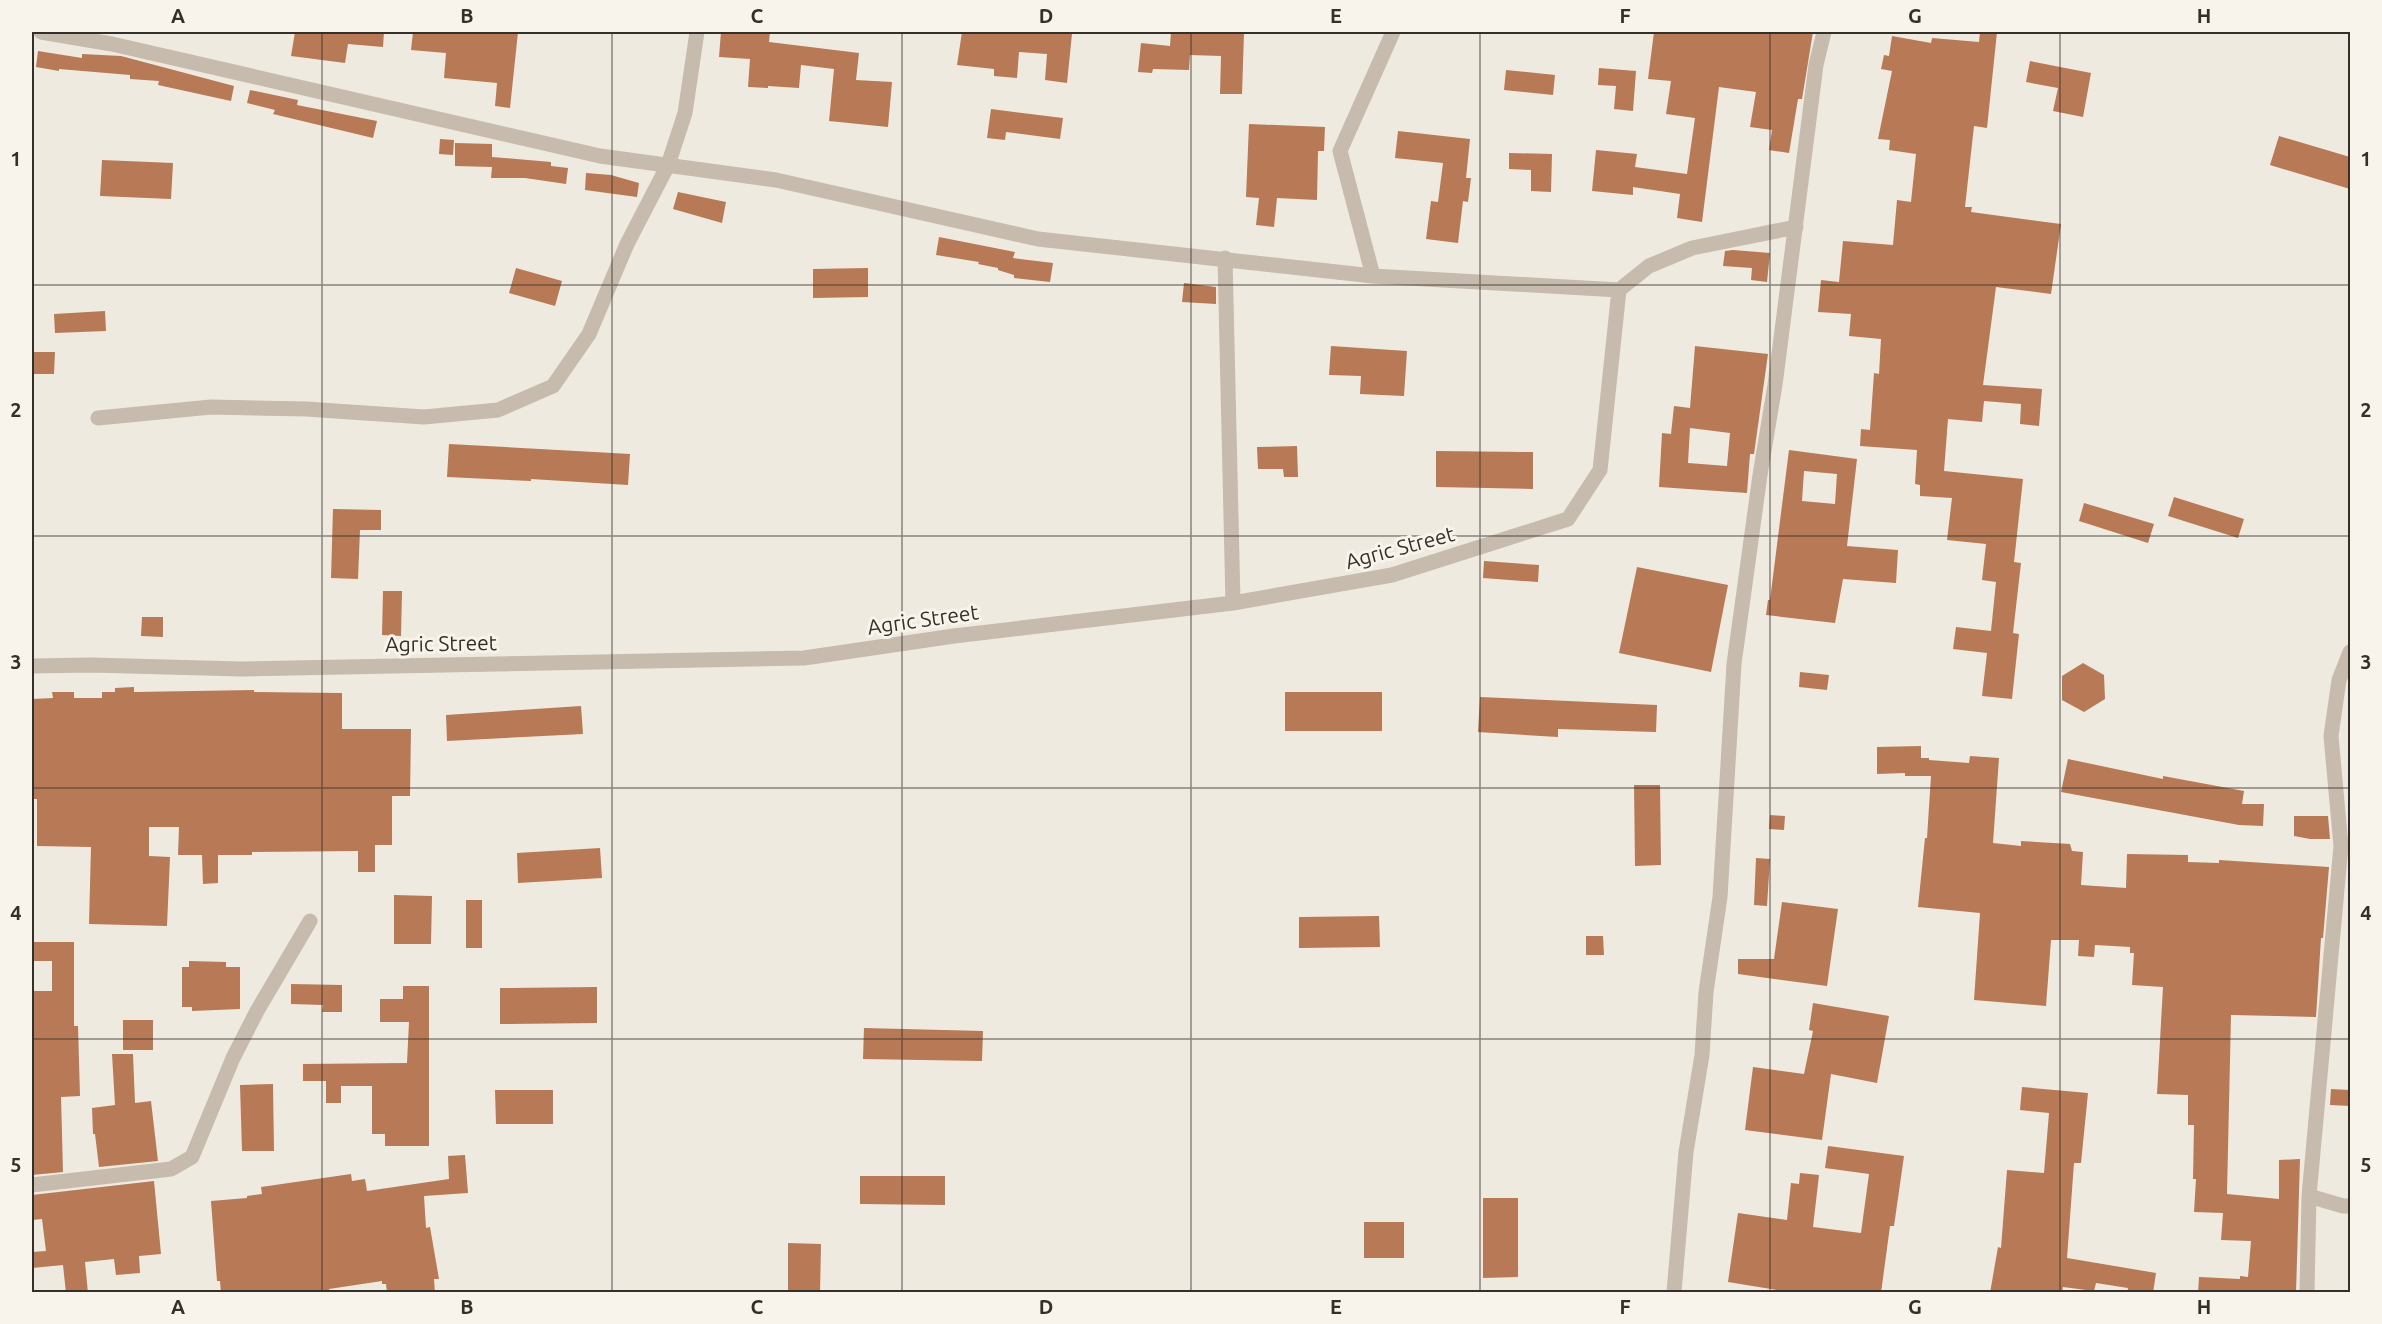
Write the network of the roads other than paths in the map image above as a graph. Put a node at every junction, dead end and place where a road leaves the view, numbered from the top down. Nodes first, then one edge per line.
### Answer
1 (40, 32) edge
2 (697, 32) edge
3 (1393, 32) edge
4 (1824, 32) edge
5 (668, 165) junction
6 (1796, 227) junction
7 (1225, 258) junction
8 (1372, 276) junction
9 (1619, 291) junction
10 (98, 418) dead end
11 (1233, 603) junction
12 (2350, 652) edge
13 (32, 666) edge
14 (2345, 857) edge
15 (310, 921) dead end
16 (32, 1185) edge
17 (2309, 1196) junction
18 (2350, 1206) edge
19 (1674, 1293) edge
20 (2307, 1293) edge

1 - 5 street
2 - 5 street
3 - 8 street
4 - 6 street
5 - 7 street
5 - 10 street
6 - 9 street
6 - 19 street
7 - 8 street
7 - 11 street
8 - 9 street
9 - 11 street, Agric Street
11 - 13 street, Agric Street
12 - 14 street
14 - 17 street
15 - 16 street
17 - 18 street
17 - 20 street

